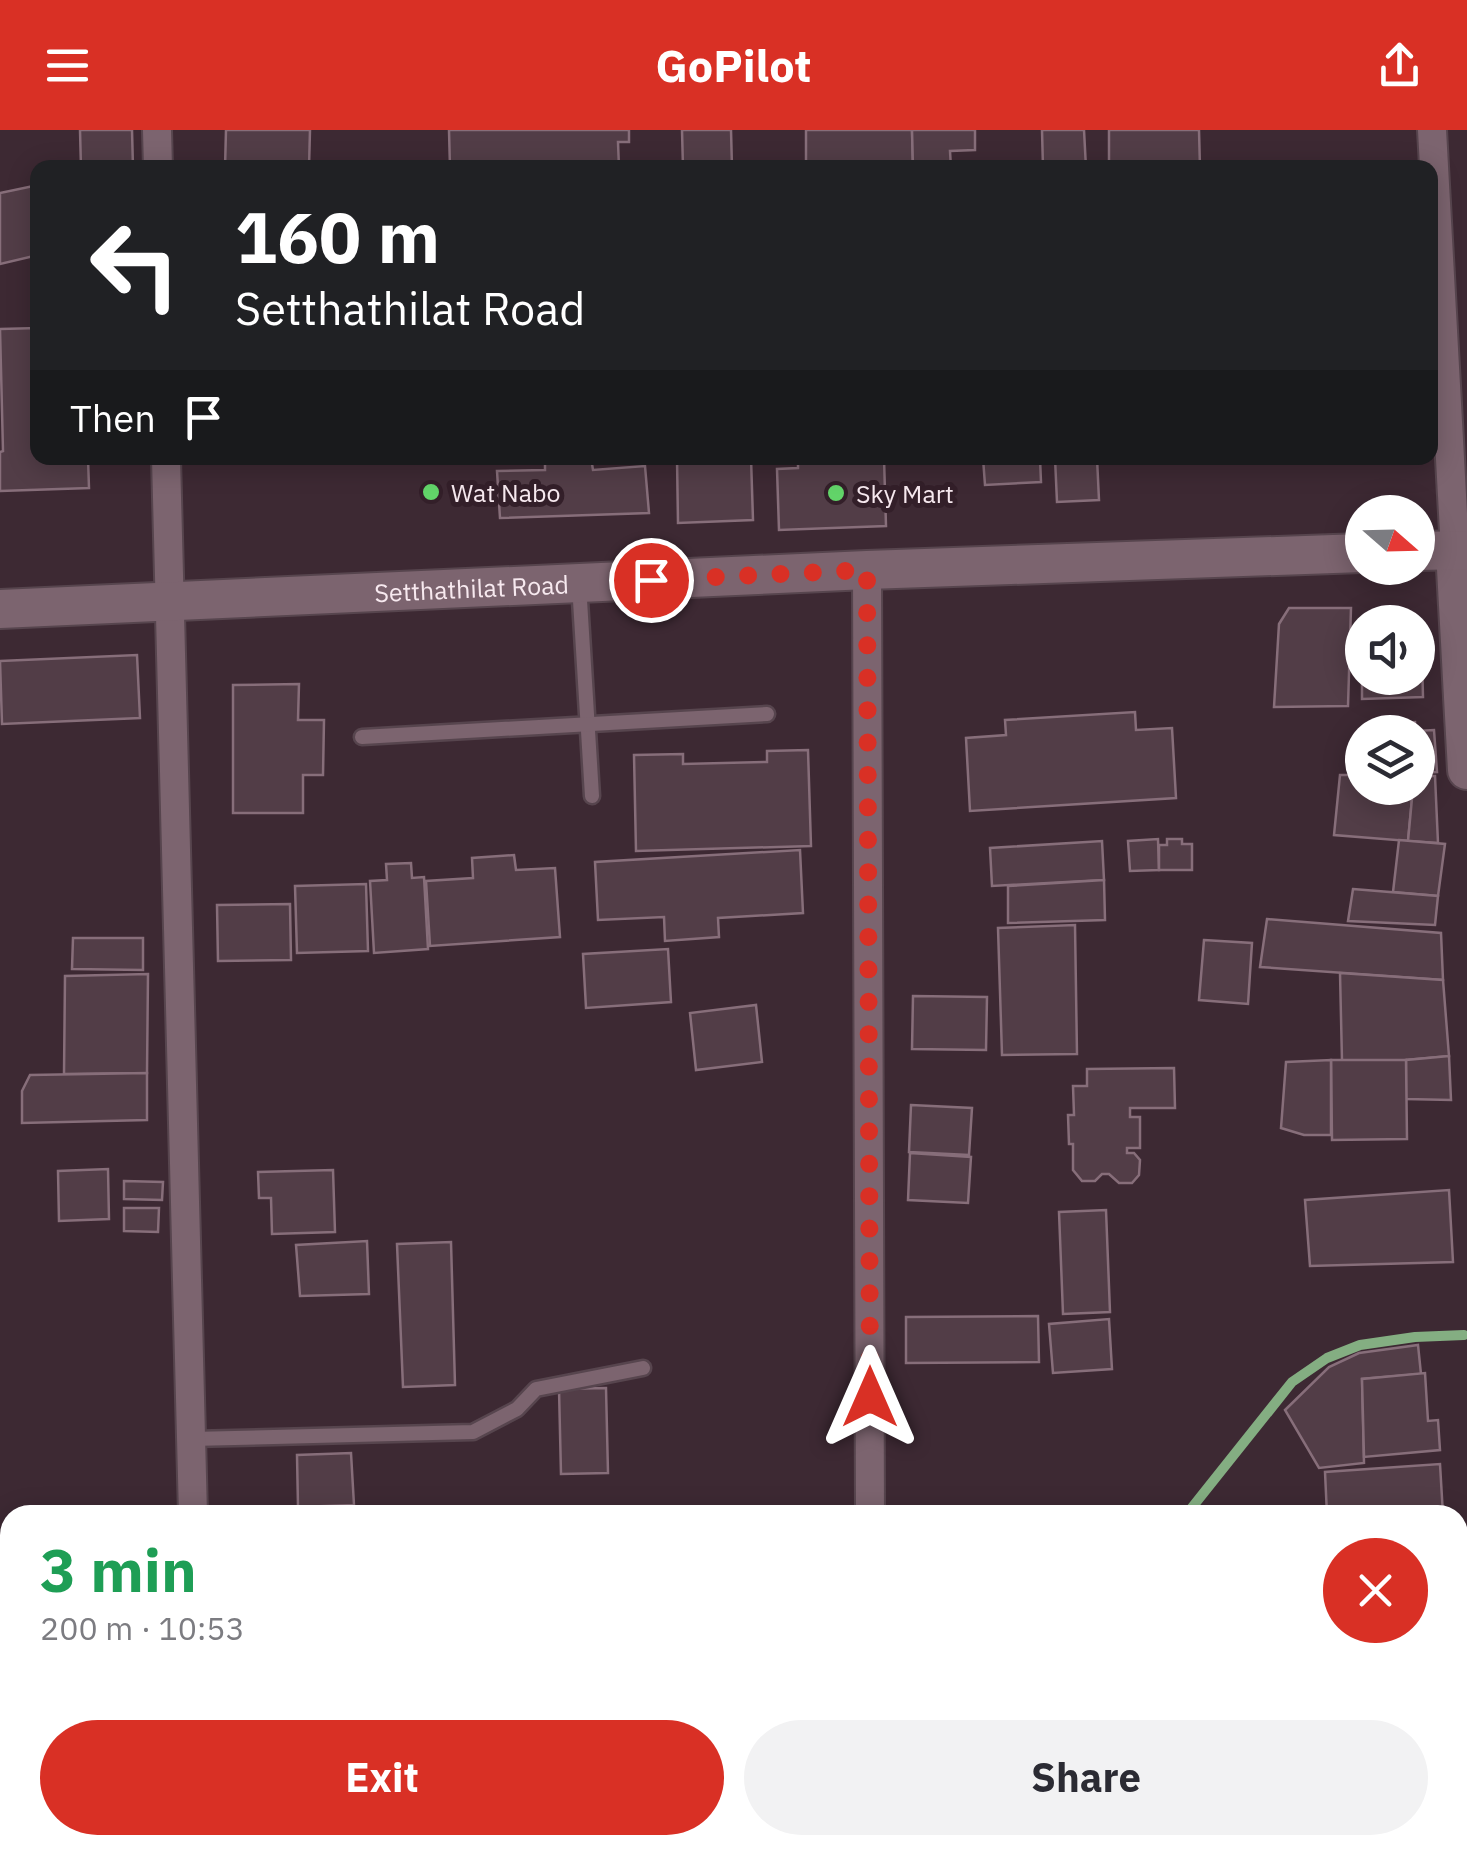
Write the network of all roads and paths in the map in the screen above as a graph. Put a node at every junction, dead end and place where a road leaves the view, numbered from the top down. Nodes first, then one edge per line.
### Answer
1 (157, 130) edge
2 (1432, 130) edge
3 (158, 160) edge
4 (1433, 160) edge
5 (1438, 310) edge
6 (166, 465) edge
7 (1446, 551) edge
8 (1345, 554) edge
9 (867, 570) junction
10 (579, 584) junction
11 (170, 602) junction
12 (0, 608) edge
13 (767, 714) dead end
14 (588, 724) junction
15 (362, 737) dead end
16 (1467, 770) edge
17 (592, 796) dead end
18 (643, 1368) dead end
19 (192, 1439) junction
20 (193, 1505) edge
21 (870, 1505) edge

1 - 3 street
2 - 4 street
5 - 7 street
6 - 11 street
7 - 16 street
8 - 9 street, Setthathilat Road
9 - 10 street, Setthathilat Road
9 - 21 street
10 - 11 street, Setthathilat Road
10 - 14 lane
11 - 12 street, Setthathilat Road
11 - 19 street
13 - 14 lane
14 - 15 lane
14 - 17 lane
18 - 19 lane
19 - 20 street

